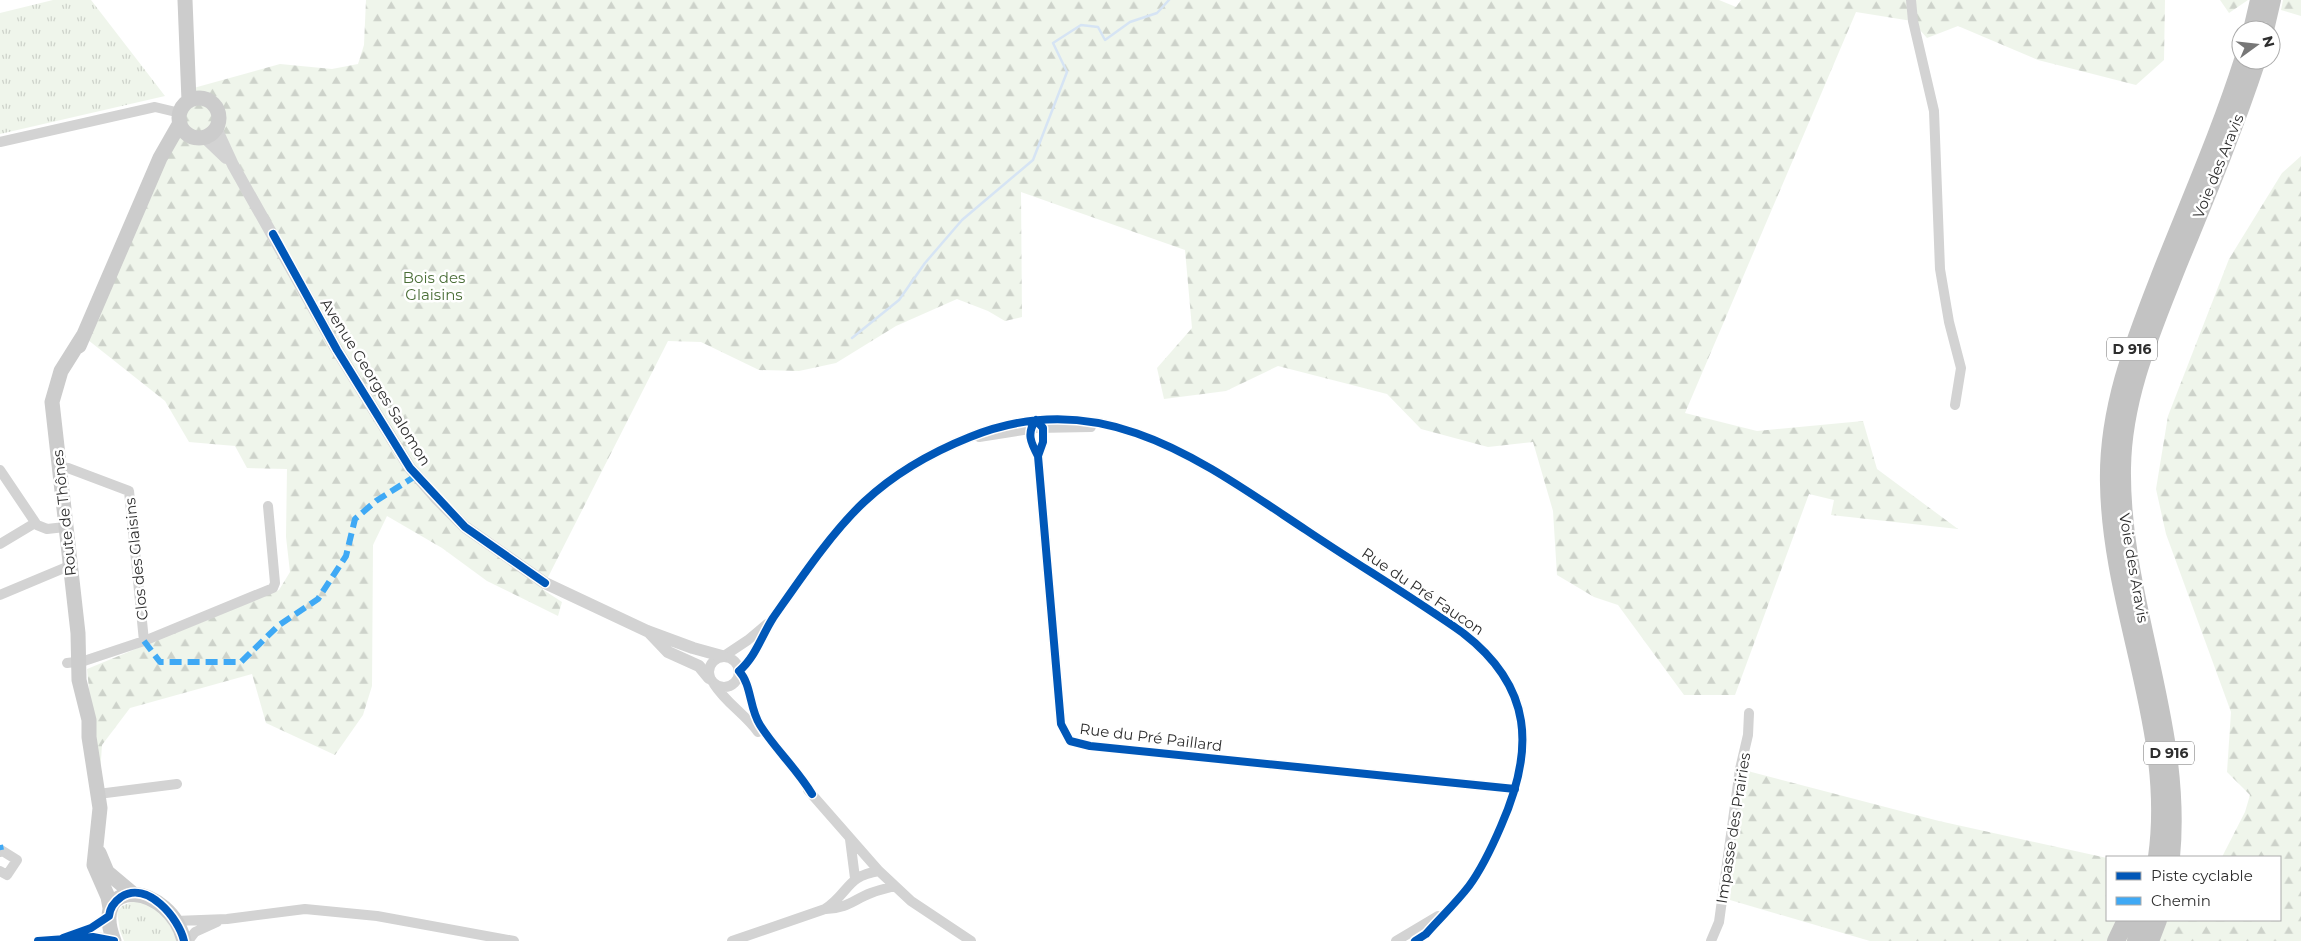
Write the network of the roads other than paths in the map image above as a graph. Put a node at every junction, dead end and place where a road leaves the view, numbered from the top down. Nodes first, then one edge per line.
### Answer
1 (185, 0) edge
2 (1911, 0) edge
3 (2259, 0) edge
4 (2272, 0) edge
5 (2254, 20) edge
6 (2267, 20) edge
7 (2240, 70) edge
8 (2253, 70) edge
9 (188, 109) junction
10 (204, 134) junction
11 (0, 142) edge
12 (152, 178) junction
13 (1955, 405) dead end
14 (1036, 425) junction
15 (60, 467) junction
16 (0, 470) edge
17 (268, 506) dead end
18 (35, 523) junction
19 (65, 527) junction
20 (0, 544) edge
21 (69, 566) junction
22 (0, 595) edge
23 (772, 620) junction
24 (647, 630) junction
25 (144, 641) junction
26 (723, 656) junction
27 (72, 662) junction
28 (739, 671) junction
29 (712, 681) junction
30 (1749, 713) dead end
31 (2154, 744) junction
32 (177, 784) dead end
33 (1515, 789) junction
34 (98, 794) junction
35 (812, 794) junction
36 (850, 839) junction
37 (96, 841) junction
38 (0, 852) edge
39 (2145, 856) edge
40 (2157, 856) edge
41 (2171, 856) edge
42 (0, 870) edge
43 (879, 871) junction
44 (854, 878) junction
45 (895, 886) junction
46 (132, 893) junction
47 (869, 894) junction
48 (825, 909) junction
49 (110, 912) junction
50 (1446, 912) junction
51 (228, 919) junction
52 (175, 921) junction
53 (2126, 921) edge
54 (2144, 921) edge
55 (2158, 921) edge
56 (63, 938) junction
57 (114, 940) edge
58 (38, 941) edge
59 (184, 941) edge
60 (188, 941) edge
61 (514, 941) edge
62 (732, 941) edge
63 (971, 941) edge
64 (1396, 941) edge
65 (1415, 941) edge
66 (1711, 941) edge
67 (2116, 941) edge
68 (2136, 941) edge
69 (2150, 941) edge

1 - 9 main road
2 - 13 street
3 - 5 highway
4 - 6 highway
7 - 31 highway, Voie des Aravis / D 916
8 - 41 highway, Voie des Aravis / D 916
9 - 10 main road
9 - 10 main road
9 - 11 street
9 - 12 main road, Route de Thônes
10 - 12 main road, Route de Thônes
10 - 24 street, Avenue Georges Salomon
12 - 15 main road, Route de Thônes
14 - 23 street, Rue du Pré Faucon
14 - 33 street, Rue du Pré Faucon
14 - 33 street, Rue du Pré Paillard
15 - 19 main road, Route de Thônes
15 - 25 street, Clos des Glaisins
16 - 18 street
17 - 25 street, Clos des Glaisins
18 - 19 street
18 - 20 street
19 - 21 main road, Route de Thônes
21 - 22 street
21 - 27 main road, Route de Thônes
23 - 26 street, Rue du Pré Faucon
23 - 28 street, Rue du Pré Faucon
24 - 26 street, Avenue Georges Salomon
24 - 29 street, Avenue Georges Salomon
25 - 27 street, Clos des Glaisins
26 - 28 street
26 - 29 street
27 - 34 main road, Route de Thônes
28 - 29 street
28 - 35 street
29 - 35 street
30 - 66 street, Impasse des Prairies
31 - 39 highway
31 - 40 highway, Voie des Aravis / D 916
32 - 34 street
33 - 50 street, Rue du Pré Faucon
34 - 37 main road, Route de Thônes
35 - 36 street
36 - 43 street
36 - 44 street
37 - 46 main road, Route de Thônes
37 - 49 main road, Route de Thônes
38 - 42 street
43 - 44 street
43 - 45 street
43 - 47 street
44 - 48 street
45 - 47 street
45 - 63 street
46 - 49 main road
46 - 52 main road
47 - 48 street
48 - 62 street
49 - 56 street
49 - 57 main road, Route de Thônes
50 - 64 street, Rue du Pré Faucon
50 - 65 street, Rue du Pré Faucon
51 - 52 street
51 - 60 street
51 - 61 street
52 - 59 main road
53 - 67 highway
54 - 68 highway
55 - 69 highway
56 - 57 street
56 - 58 street

